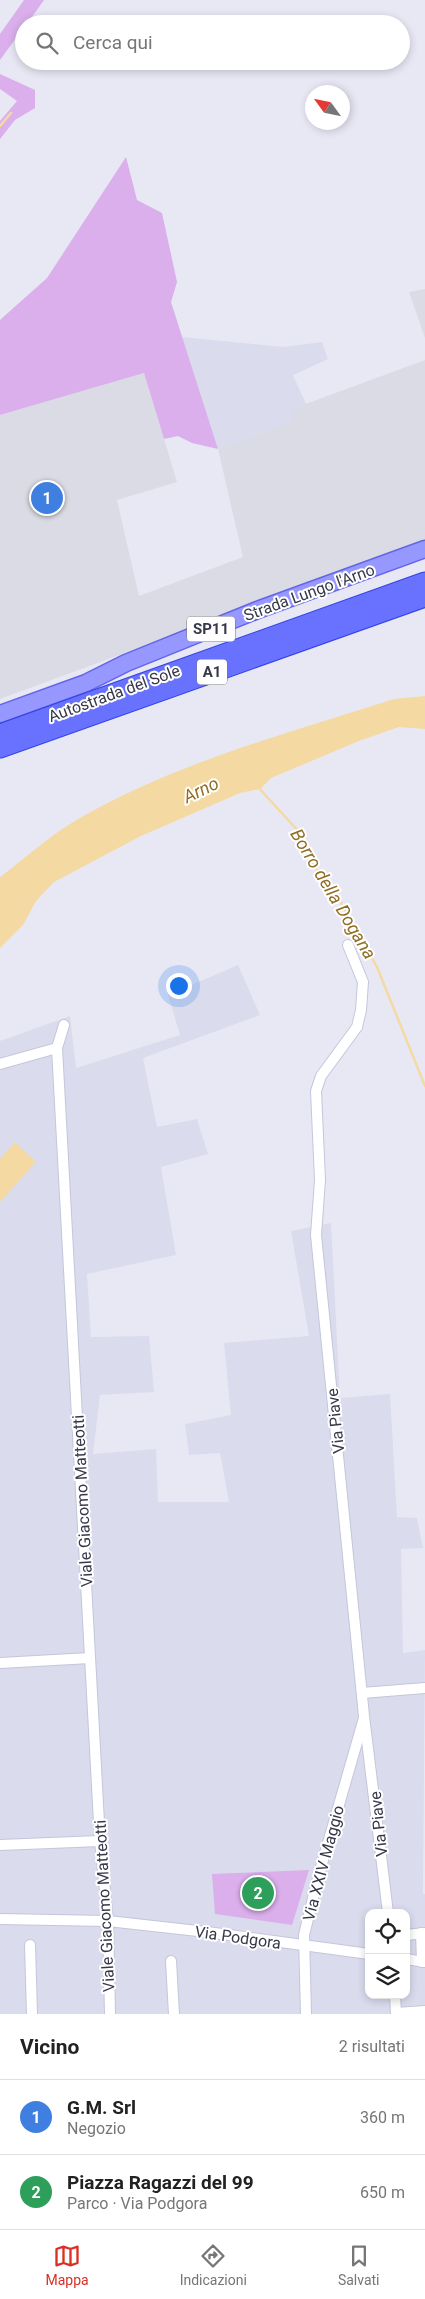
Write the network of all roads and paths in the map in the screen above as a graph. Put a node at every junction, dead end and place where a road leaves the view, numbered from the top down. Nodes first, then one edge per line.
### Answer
1 (425, 550) edge
2 (425, 582) edge
3 (425, 596) edge
4 (0, 714) edge
5 (0, 734) edge
6 (0, 748) edge
7 (348, 944) dead end
8 (64, 1025) dead end
9 (57, 1048) junction
10 (0, 1064) edge
11 (90, 1658) junction
12 (0, 1663) edge
13 (425, 1688) edge
14 (362, 1692) junction
15 (364, 1716) junction
16 (100, 1841) junction
17 (0, 1845) edge
18 (388, 1909) edge
19 (0, 1919) edge
20 (108, 1922) junction
21 (423, 1933) edge
22 (410, 1935) edge
23 (30, 1945) dead end
24 (305, 1946) junction
25 (365, 1954) edge
26 (410, 1960) edge
27 (171, 1961) dead end
28 (424, 1962) edge
29 (395, 1999) edge
30 (425, 2011) edge
31 (396, 2013) edge
32 (32, 2014) edge
33 (110, 2014) edge
34 (174, 2014) edge
35 (306, 2014) edge

1 - 4 main road, Strada Lungo l'Arno / SP11
2 - 5 highway, Autostrada del Sole / A1
3 - 6 highway, Autostrada del Sole / A1
7 - 14 street, Via Piave
8 - 9 street
9 - 10 street
9 - 11 street, Viale Giacomo Matteotti
11 - 12 street
11 - 16 street, Viale Giacomo Matteotti
13 - 14 street
14 - 15 street, Via Piave
15 - 18 street, Via Piave
15 - 24 street, Via XXIV Maggio
16 - 17 street
16 - 20 street, Viale Giacomo Matteotti
19 - 20 street, Via Podgora
20 - 24 street, Via Podgora
20 - 33 street, Viale Giacomo Matteotti
21 - 22 street
21 - 28 street
23 - 32 street
24 - 25 street, Via Podgora
24 - 35 street, Via XXIV Maggio
26 - 28 street
27 - 34 street
29 - 31 street
30 - 31 street

